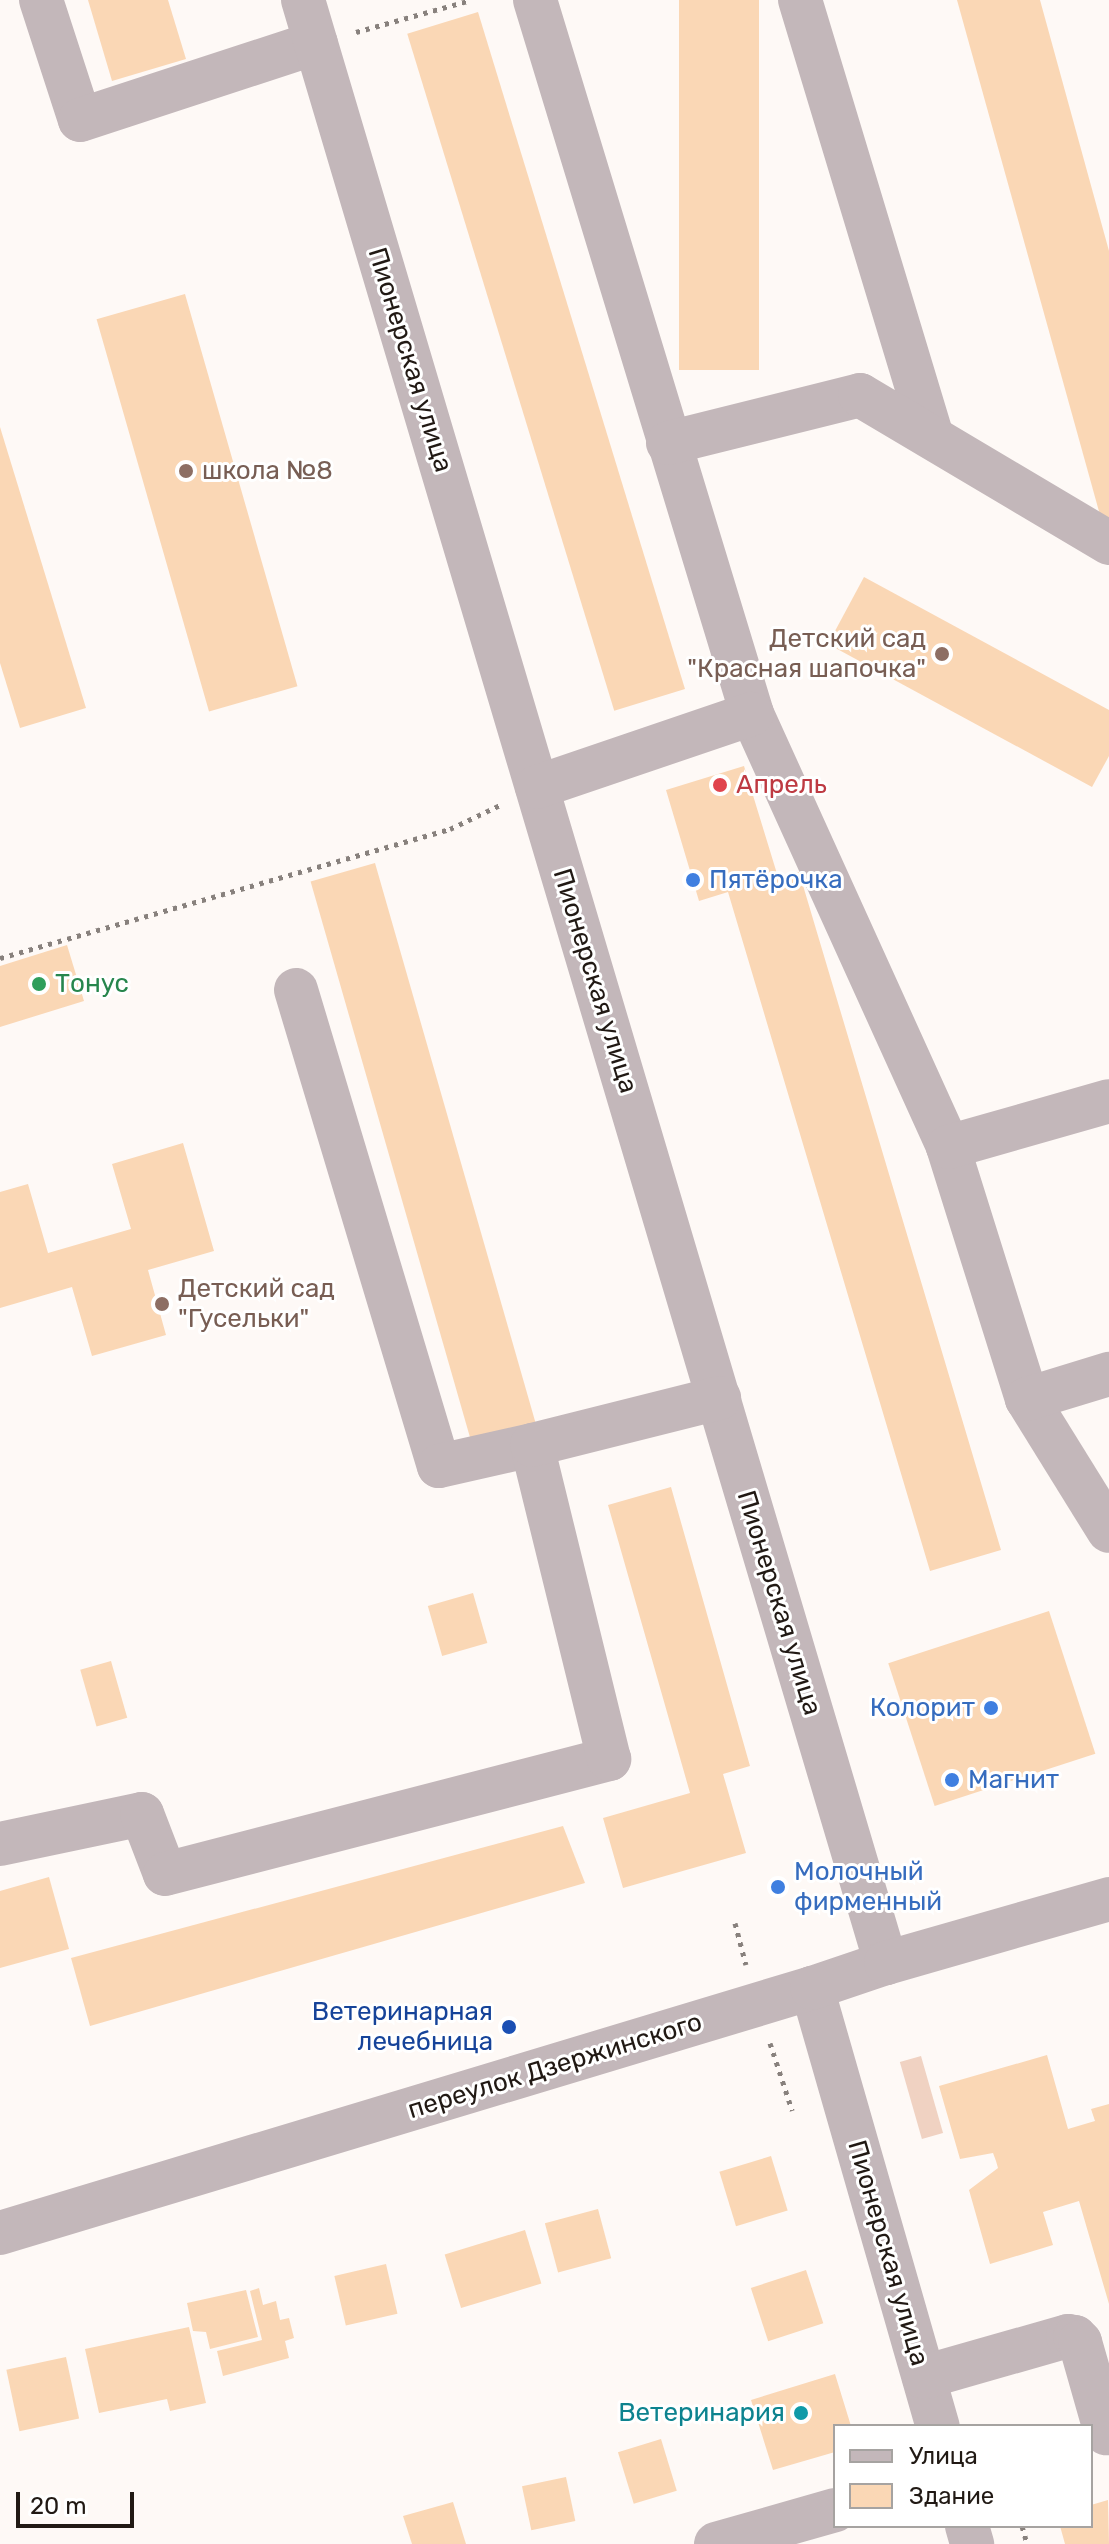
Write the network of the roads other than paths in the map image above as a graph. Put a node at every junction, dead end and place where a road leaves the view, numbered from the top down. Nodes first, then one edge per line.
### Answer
1 (41, 0) edge
2 (303, 0) edge
3 (535, 0) edge
4 (800, 0) edge
5 (316, 43) junction
6 (931, 434) junction
7 (668, 443) junction
8 (1109, 543) edge
9 (752, 714) junction
10 (537, 787) junction
11 (296, 990) dead end
12 (1109, 1101) edge
13 (948, 1147) junction
14 (1109, 1374) edge
15 (719, 1398) junction
16 (1027, 1399) junction
17 (532, 1445) junction
18 (1109, 1531) edge
19 (0, 1844) edge
20 (1109, 1899) edge
21 (886, 1963) junction
22 (812, 1988) junction
23 (0, 2233) edge
24 (924, 2377) junction
25 (937, 2424) edge
26 (1102, 2434) edge
27 (833, 2511) edge
28 (716, 2544) edge

1 - 5 street
2 - 5 street, Пионерская улица
3 - 7 street
4 - 6 street
5 - 10 street, Пионерская улица
6 - 7 street
6 - 8 street
7 - 9 street
9 - 10 street
9 - 13 street
10 - 15 street, Пионерская улица
11 - 17 street
12 - 13 street
13 - 16 street
14 - 16 street
15 - 17 street
15 - 21 street, Пионерская улица
16 - 18 street
17 - 19 street
20 - 21 street, переулок Дзержинского
21 - 22 street, переулок Дзержинского
22 - 23 street, переулок Дзержинского
22 - 24 street, Пионерская улица
24 - 25 street, Пионерская улица
24 - 26 street
27 - 28 street

